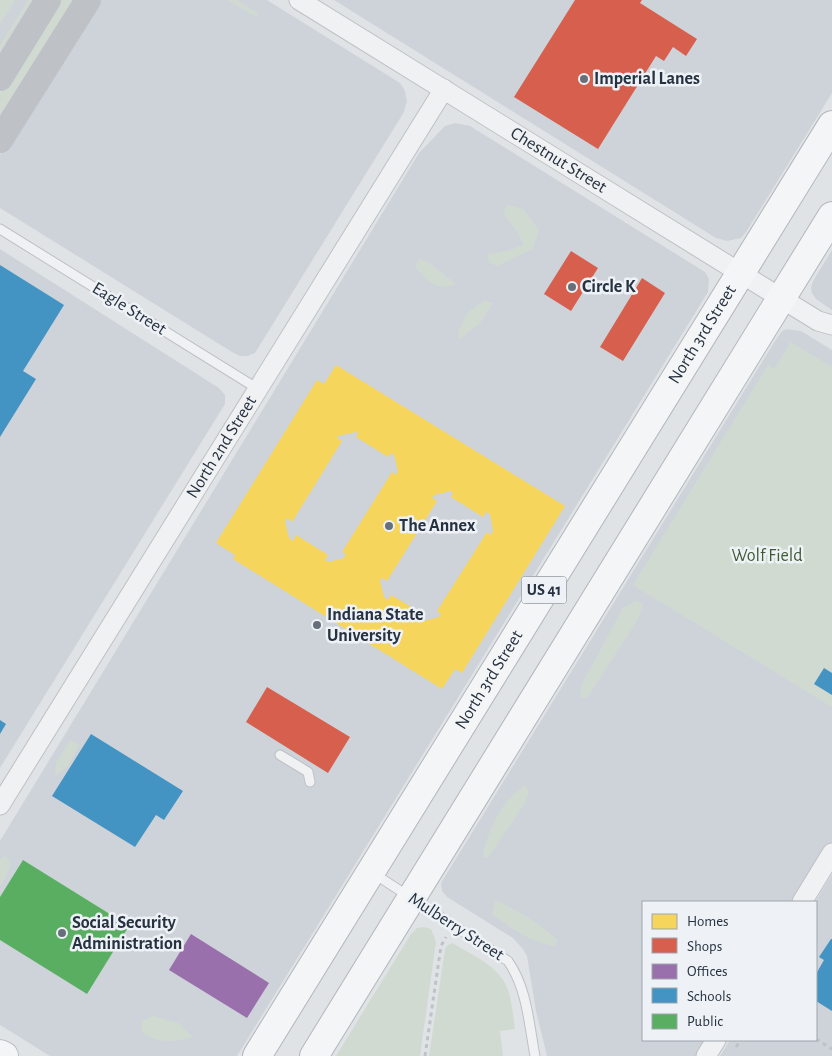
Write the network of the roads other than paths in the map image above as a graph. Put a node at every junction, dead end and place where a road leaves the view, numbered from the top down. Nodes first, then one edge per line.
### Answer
1 (48, 0) edge
2 (88, 0) edge
3 (299, 0) edge
4 (0, 78) edge
5 (444, 89) junction
6 (832, 125) edge
7 (0, 140) edge
8 (832, 216) edge
9 (0, 229) edge
10 (740, 273) junction
11 (781, 299) junction
12 (825, 323) edge
13 (832, 338) edge
14 (258, 389) junction
15 (280, 755) dead end
16 (310, 782) dead end
17 (0, 805) edge
18 (832, 853) edge
19 (370, 872) junction
20 (412, 898) junction
21 (803, 901) edge
22 (715, 1041) edge
23 (0, 1054) edge
24 (4, 1056) edge
25 (257, 1056) edge
26 (314, 1056) edge
27 (535, 1056) edge
28 (706, 1056) edge

1 - 4 main road
2 - 7 main road
3 - 5 street, Chestnut Street
5 - 10 street, Chestnut Street
5 - 14 street, North 2nd Street
6 - 10 main road, North 3rd Street / US 41
8 - 11 main road, US 41
9 - 14 lane, Eagle Street
10 - 11 street, Chestnut Street
10 - 19 main road, North 3rd Street / US 41
11 - 12 street, Chestnut Street
11 - 20 main road, US 41
12 - 13 street, Chestnut Street
14 - 17 street, North 2nd Street
15 - 16 lane
18 - 21 street
19 - 20 lane, Mulberry Street
19 - 25 main road, North 3rd Street / US 41
20 - 26 main road, US 41
20 - 27 lane, Mulberry Street
22 - 28 street
23 - 24 main road

